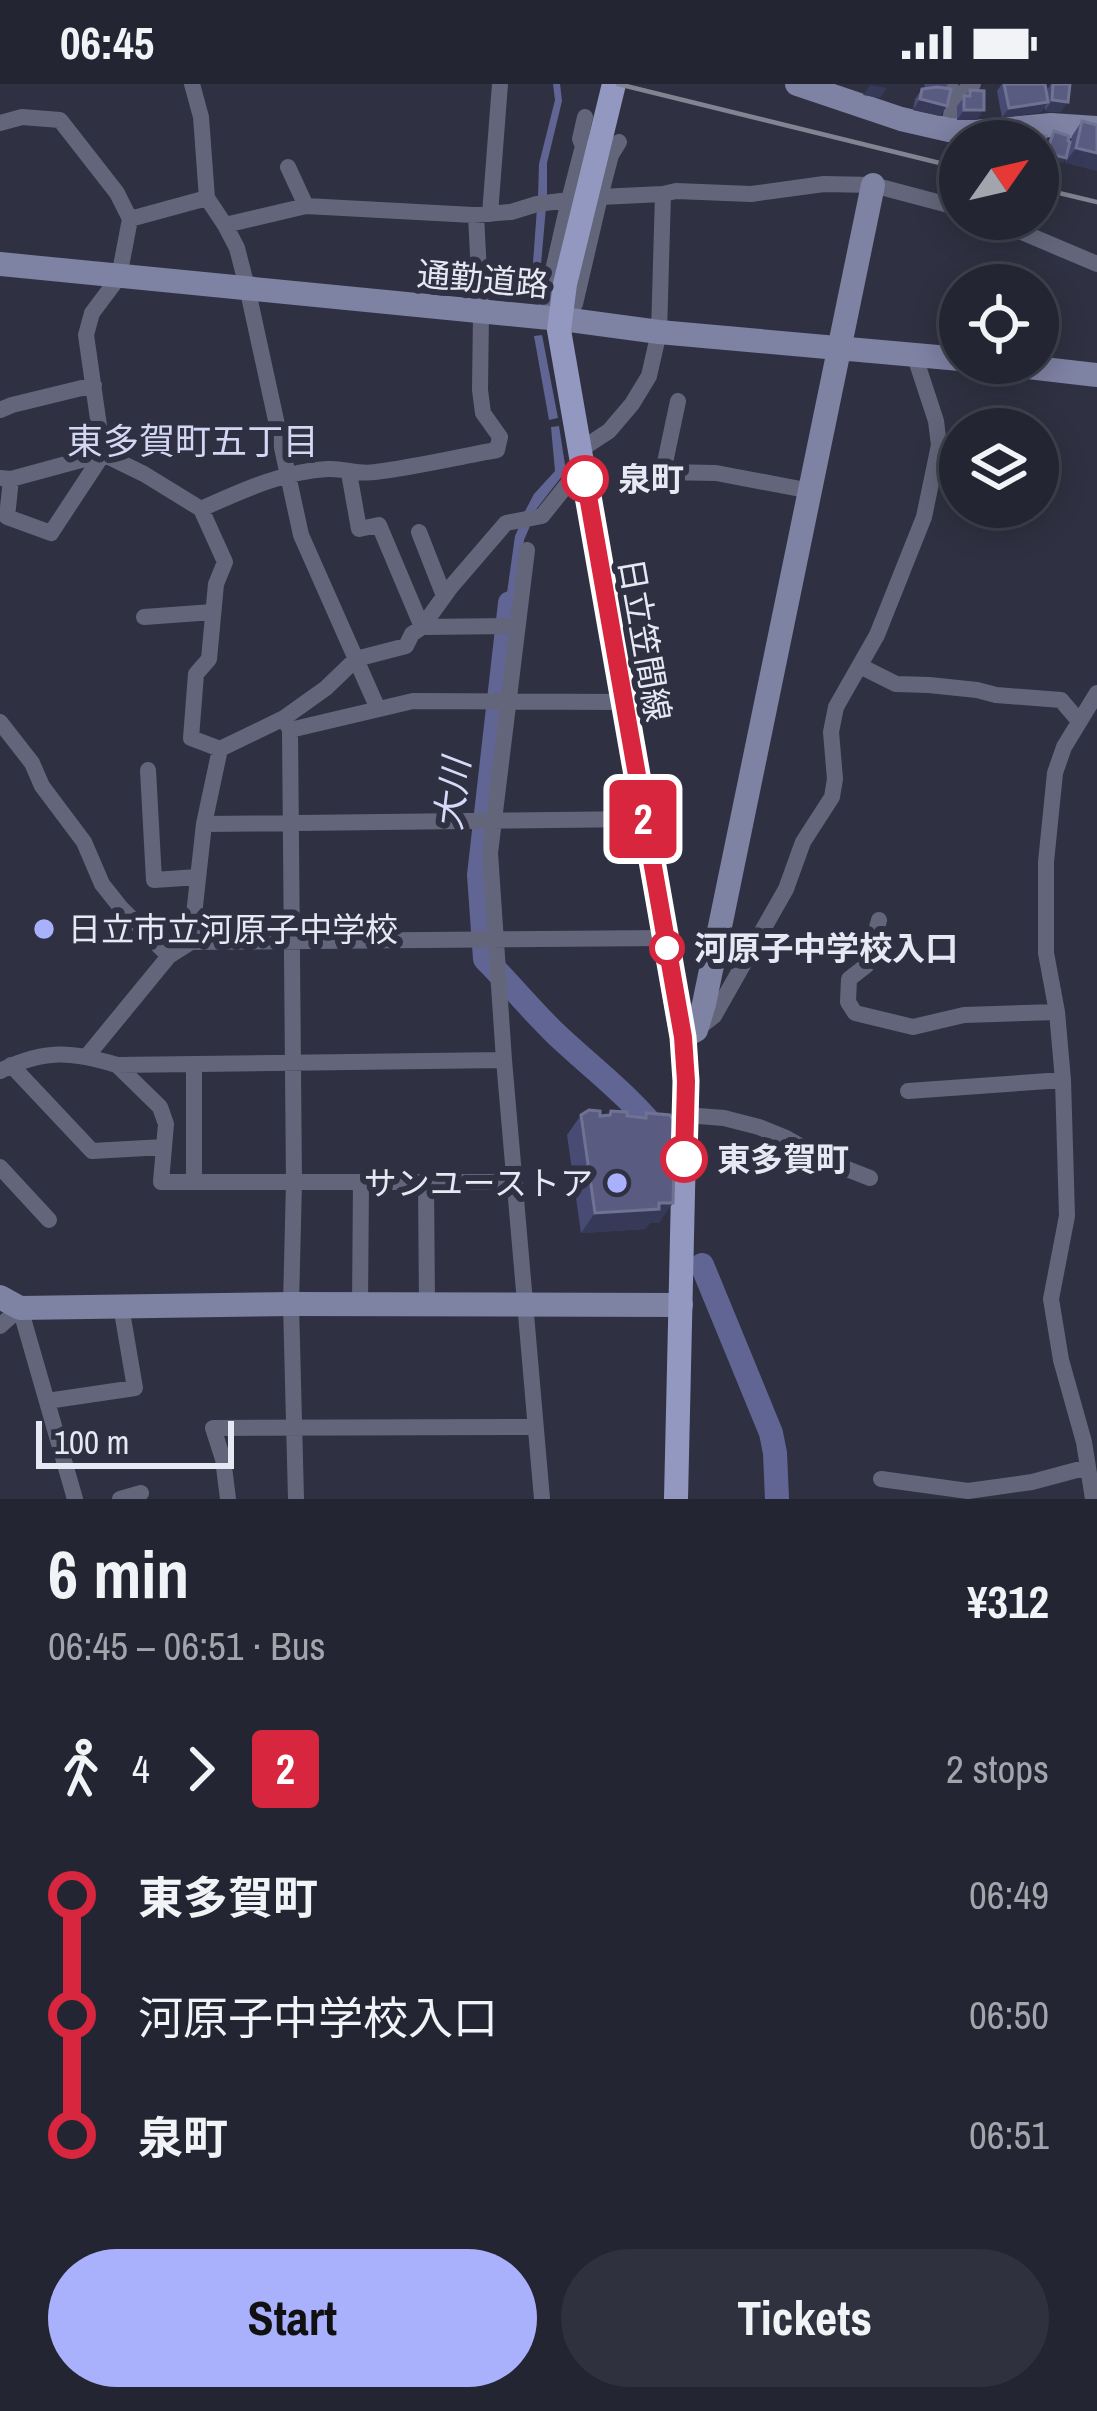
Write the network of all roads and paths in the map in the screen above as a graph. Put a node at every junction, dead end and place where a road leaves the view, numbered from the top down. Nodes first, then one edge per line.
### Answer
1 (192, 84) edge
2 (500, 84) edge
3 (614, 84) edge
4 (797, 84) edge
5 (973, 84) edge
6 (952, 92) edge
7 (585, 118) dead end
8 (0, 123) edge
9 (1059, 126) edge
10 (939, 128) edge
11 (1097, 128) edge
12 (619, 142) dead end
13 (288, 167) dead end
14 (873, 185) junction
15 (662, 194) junction
16 (600, 197) junction
17 (207, 198) junction
18 (569, 200) junction
19 (939, 202) edge
20 (306, 206) junction
21 (483, 214) junction
22 (130, 219) junction
23 (225, 225) junction
24 (1040, 240) edge
25 (0, 264) edge
26 (1097, 265) edge
27 (119, 278) junction
28 (247, 287) junction
29 (481, 313) junction
30 (559, 319) junction
31 (659, 332) junction
32 (841, 349) junction
33 (914, 354) junction
34 (939, 357) edge
35 (1059, 371) edge
36 (1097, 375) edge
37 (94, 385) junction
38 (678, 400) dead end
39 (0, 410) edge
40 (103, 454) junction
41 (582, 461) junction
42 (349, 473) junction
43 (288, 476) junction
44 (5, 479) edge
45 (811, 491) junction
46 (201, 509) junction
47 (419, 532) dead end
48 (527, 550) dead end
49 (444, 596) junction
50 (213, 612) junction
51 (144, 616) dead end
52 (511, 626) junction
53 (422, 627) junction
54 (356, 659) junction
55 (860, 665) junction
56 (1097, 693) edge
57 (502, 701) junction
58 (622, 702) junction
59 (377, 709) junction
60 (1079, 721) junction
61 (0, 722) edge
62 (287, 724) junction
63 (220, 749) junction
64 (148, 770) dead end
65 (643, 819) junction
66 (292, 821) junction
67 (487, 821) junction
68 (204, 824) junction
69 (198, 877) junction
70 (879, 920) dead end
71 (665, 938) junction
72 (488, 940) junction
73 (191, 942) junction
74 (292, 942) junction
75 (169, 956) junction
76 (1057, 1012) junction
77 (689, 1034) junction
78 (87, 1056) junction
79 (504, 1060) junction
80 (292, 1063) junction
81 (194, 1064) junction
82 (117, 1065) junction
83 (5, 1068) edge
84 (1064, 1079) junction
85 (908, 1091) dead end
86 (685, 1115) junction
87 (164, 1147) junction
88 (0, 1167) edge
89 (870, 1178) dead end
90 (194, 1182) junction
91 (514, 1182) junction
92 (361, 1183) junction
93 (426, 1183) junction
94 (294, 1184) junction
95 (49, 1220) dead end
96 (10, 1302) edge
97 (291, 1304) junction
98 (360, 1304) junction
99 (427, 1305) junction
100 (681, 1305) junction
101 (121, 1306) junction
102 (526, 1306) junction
103 (0, 1326) edge
104 (47, 1401) junction
105 (536, 1427) junction
106 (295, 1428) junction
107 (1090, 1441) edge
108 (1088, 1467) junction
109 (881, 1479) dead end
110 (141, 1493) dead end
111 (76, 1499) edge
112 (120, 1499) edge
113 (228, 1499) edge
114 (296, 1499) edge
115 (542, 1499) edge
116 (676, 1499) edge
117 (1093, 1499) edge

1 - 17 street
2 - 21 street
3 - 30 main road, 日立笠間線
4 - 10 street
5 - 6 street
7 - 18 street
8 - 22 street
9 - 11 street
12 - 16 street
13 - 20 street
14 - 15 street
14 - 19 street
14 - 32 street
15 - 16 street
15 - 31 street
16 - 30 street
17 - 22 street
17 - 23 street
18 - 21 street
18 - 30 street
20 - 21 street
20 - 23 street
21 - 29 street
22 - 27 street
23 - 28 street
24 - 26 street
25 - 27 street, 通勤道路
27 - 28 street, 通勤道路
27 - 37 street
28 - 29 street, 通勤道路
28 - 43 street
29 - 30 street, 通勤道路
29 - 42 street
30 - 31 street, 通勤道路
30 - 41 main road, 日立笠間線
31 - 32 street, 通勤道路
31 - 41 street
32 - 33 street, 通勤道路
32 - 45 street
33 - 34 street, 通勤道路
33 - 55 street
35 - 36 street
37 - 39 street
37 - 40 street
38 - 45 street
40 - 44 street
40 - 44 street
40 - 46 street
41 - 49 street
41 - 58 main road, 日立笠間線
42 - 43 street
42 - 53 street
43 - 46 street
43 - 54 street
45 - 77 street
46 - 50 street
47 - 49 street
48 - 52 street
49 - 53 street
50 - 51 street
50 - 63 street
52 - 53 street
52 - 57 street
53 - 54 street
54 - 59 street
54 - 62 street
55 - 60 street
55 - 77 street
56 - 60 street
57 - 58 street
57 - 59 street
57 - 67 street
58 - 65 main road, 日立笠間線
59 - 62 street
60 - 76 street
61 - 75 street
62 - 63 street
62 - 66 street
63 - 68 street
64 - 69 street
65 - 67 street
65 - 71 main road, 日立笠間線
66 - 67 street
66 - 68 street
66 - 74 street
67 - 72 street
68 - 69 street
69 - 73 street
70 - 76 street
71 - 72 street
71 - 77 main road, 日立笠間線
72 - 74 street
72 - 79 street
73 - 74 street
73 - 75 street
74 - 80 street
75 - 78 street
76 - 84 street
77 - 86 main road, 日立笠間線
78 - 82 street
78 - 83 street
79 - 80 street
79 - 91 street
80 - 81 street
80 - 94 street
81 - 82 street
81 - 90 street
82 - 87 street
83 - 87 street
84 - 85 street
84 - 107 street
86 - 89 street
86 - 100 main road, 日立笠間線
87 - 90 street
88 - 95 street
90 - 94 street
91 - 93 street
91 - 102 street
92 - 93 street
92 - 94 street
92 - 98 street
93 - 99 street
94 - 97 street
96 - 101 street
96 - 103 street
96 - 104 street
97 - 98 street
97 - 101 street
97 - 106 street
98 - 99 street
99 - 102 street
100 - 102 street
100 - 116 main road, 日立笠間線
101 - 104 street
102 - 105 street
104 - 111 street
105 - 106 street
105 - 115 street
106 - 113 street
106 - 114 street
107 - 108 street
108 - 109 street
108 - 117 street
110 - 112 street

